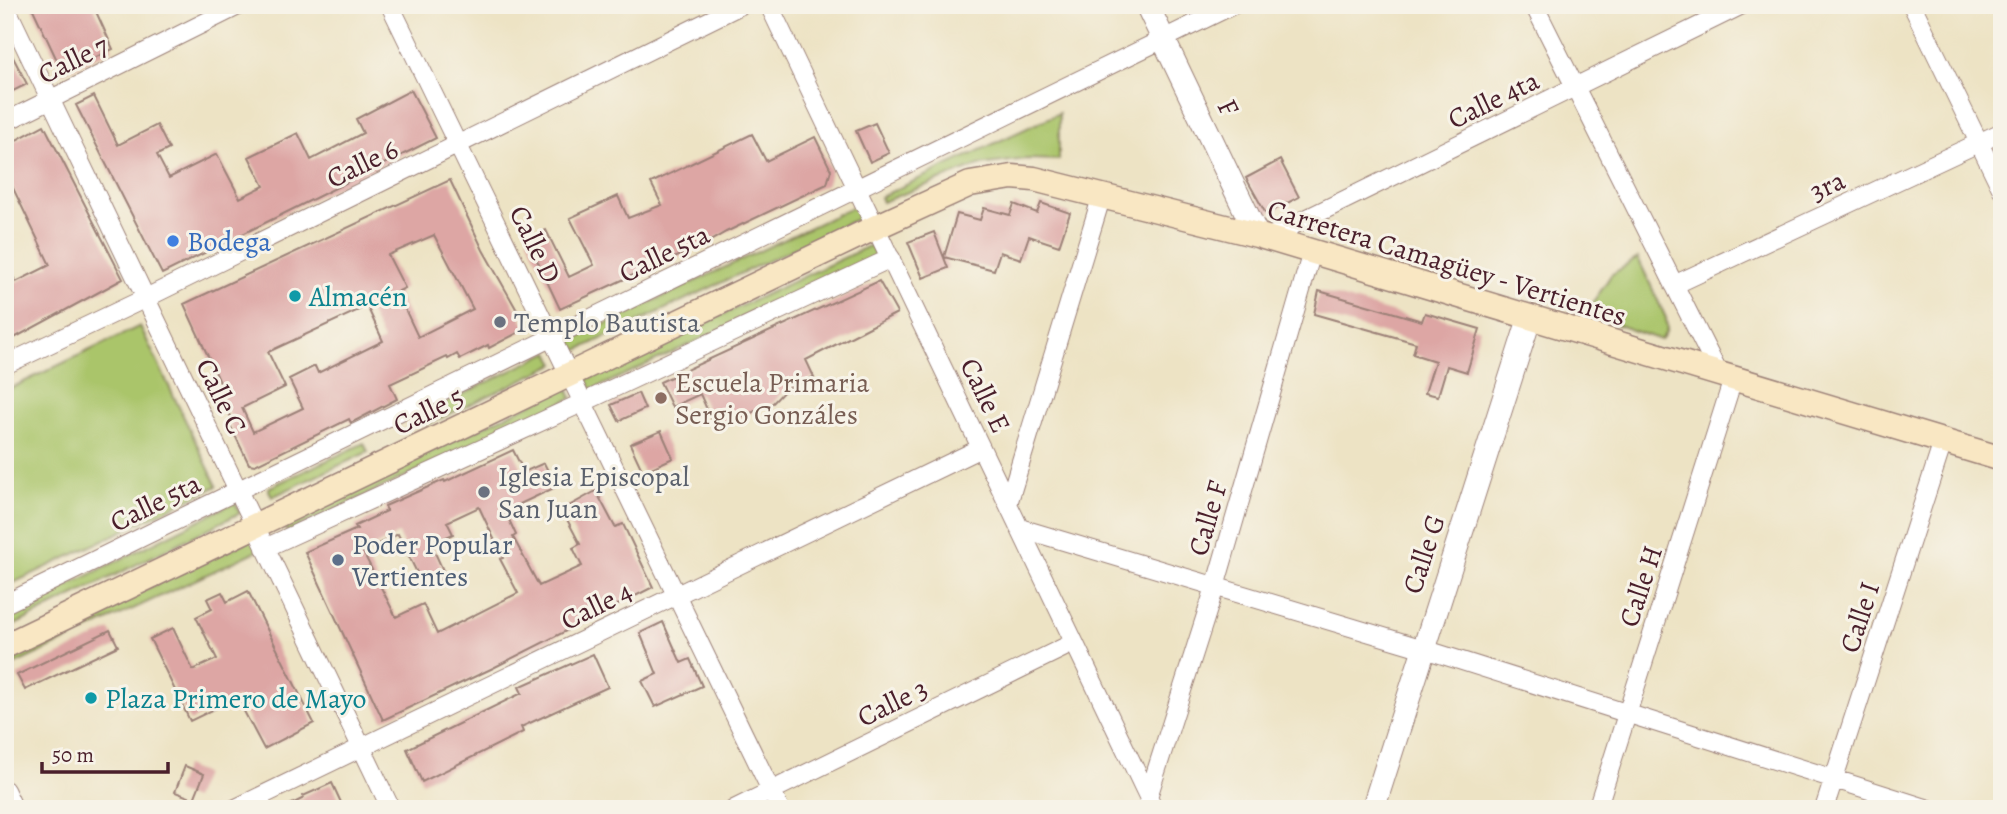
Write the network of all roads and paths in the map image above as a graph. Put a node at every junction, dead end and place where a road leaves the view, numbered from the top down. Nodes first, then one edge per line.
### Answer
1 (5, 5) edge
2 (240, 5) edge
3 (390, 5) edge
4 (741, 5) edge
5 (769, 5) edge
6 (1147, 5) edge
7 (1233, 5) edge
8 (1534, 5) edge
9 (1742, 5) edge
10 (1912, 5) edge
11 (1163, 39) junction
12 (1576, 88) junction
13 (51, 99) junction
14 (5, 122) edge
15 (2002, 132) edge
16 (1979, 143) junction
17 (458, 145) junction
18 (857, 188) junction
19 (2002, 190) edge
20 (1102, 194) junction
21 (876, 227) junction
22 (1262, 237) junction
23 (1312, 252) junction
24 (891, 258) junction
25 (1675, 285) junction
26 (146, 298) junction
27 (1530, 317) junction
28 (552, 337) junction
29 (5, 365) edge
30 (571, 374) junction
31 (1726, 376) junction
32 (584, 402) junction
33 (1943, 442) junction
34 (981, 447) junction
35 (2002, 459) edge
36 (238, 490) junction
37 (1008, 504) junction
38 (1020, 528) junction
39 (260, 537) junction
40 (1214, 587) junction
41 (678, 594) junction
42 (5, 604) edge
43 (1073, 643) junction
44 (5, 646) edge
45 (1424, 649) junction
46 (1627, 714) junction
47 (361, 747) junction
48 (1834, 779) junction
49 (5, 790) edge
50 (771, 791) junction
51 (1151, 803) edge
52 (14, 809) edge
53 (234, 809) edge
54 (391, 809) edge
55 (734, 809) edge
56 (780, 809) edge
57 (1373, 809) edge
58 (1597, 809) edge
59 (1824, 809) edge
60 (1929, 809) edge

1 - 13 street, Calle C
2 - 13 street, Calle 7
3 - 17 street, Calle D
4 - 17 street, Calle 6
5 - 18 street, Calle E
6 - 11 street, F
7 - 11 street, Calle 5ta
8 - 12 street
9 - 12 street, Calle 4ta
10 - 16 street
11 - 18 street, Calle 5ta
11 - 22 street, F
12 - 22 street, Calle 4ta
12 - 25 street
13 - 14 street, Calle 7
13 - 26 street, Calle C
15 - 16 street, 3ra
16 - 19 street
16 - 25 street, 3ra
17 - 26 street, Calle 6
17 - 28 street, Calle D
18 - 21 street, Calle E
18 - 28 street, Calle 5ta
20 - 21 main road, Carretera Camagüey - Vertientes
20 - 22 main road, Carretera Camagüey - Vertientes
20 - 37 street
21 - 24 street, Calle E
21 - 30 main road, Calle 5
22 - 23 main road, Carretera Camagüey - Vertientes
23 - 27 main road, Carretera Camagüey - Vertientes
23 - 40 street, Calle F
24 - 32 street, Calle 5
24 - 34 street, Calle E
25 - 31 street
26 - 29 street, Calle 6
26 - 36 street, Calle C
27 - 31 main road, Carretera Camagüey - Vertientes
27 - 45 street, Calle G
28 - 30 street, Calle D
28 - 36 street, Calle 5ta
30 - 32 street, Calle D
30 - 39 main road, Calle 5
31 - 33 main road, Carretera Camagüey - Vertientes
31 - 46 street, Calle H
32 - 39 street, Calle 5
32 - 41 street, Calle D
33 - 35 main road, Carretera Camagüey - Vertientes
33 - 48 street, Calle I
34 - 37 street, Calle E
34 - 41 street, Calle 4
36 - 39 street, Calle C
36 - 42 street, Calle 5ta
37 - 38 street, Calle E
38 - 40 street
38 - 43 street, Calle E
39 - 44 main road, Calle 5
39 - 47 street, Calle C
40 - 45 street
40 - 51 street, Calle F
41 - 47 street, Calle 4
41 - 50 street, Calle D
43 - 50 street, Calle 3
43 - 51 street, Calle E
45 - 46 street
45 - 57 street, Calle G
46 - 48 street
46 - 58 street, Calle H
47 - 53 street, Calle 4
47 - 54 street, Calle C
48 - 59 street, Calle I
48 - 60 street
49 - 52 street
50 - 55 street, Calle 3
50 - 56 street, Calle D

